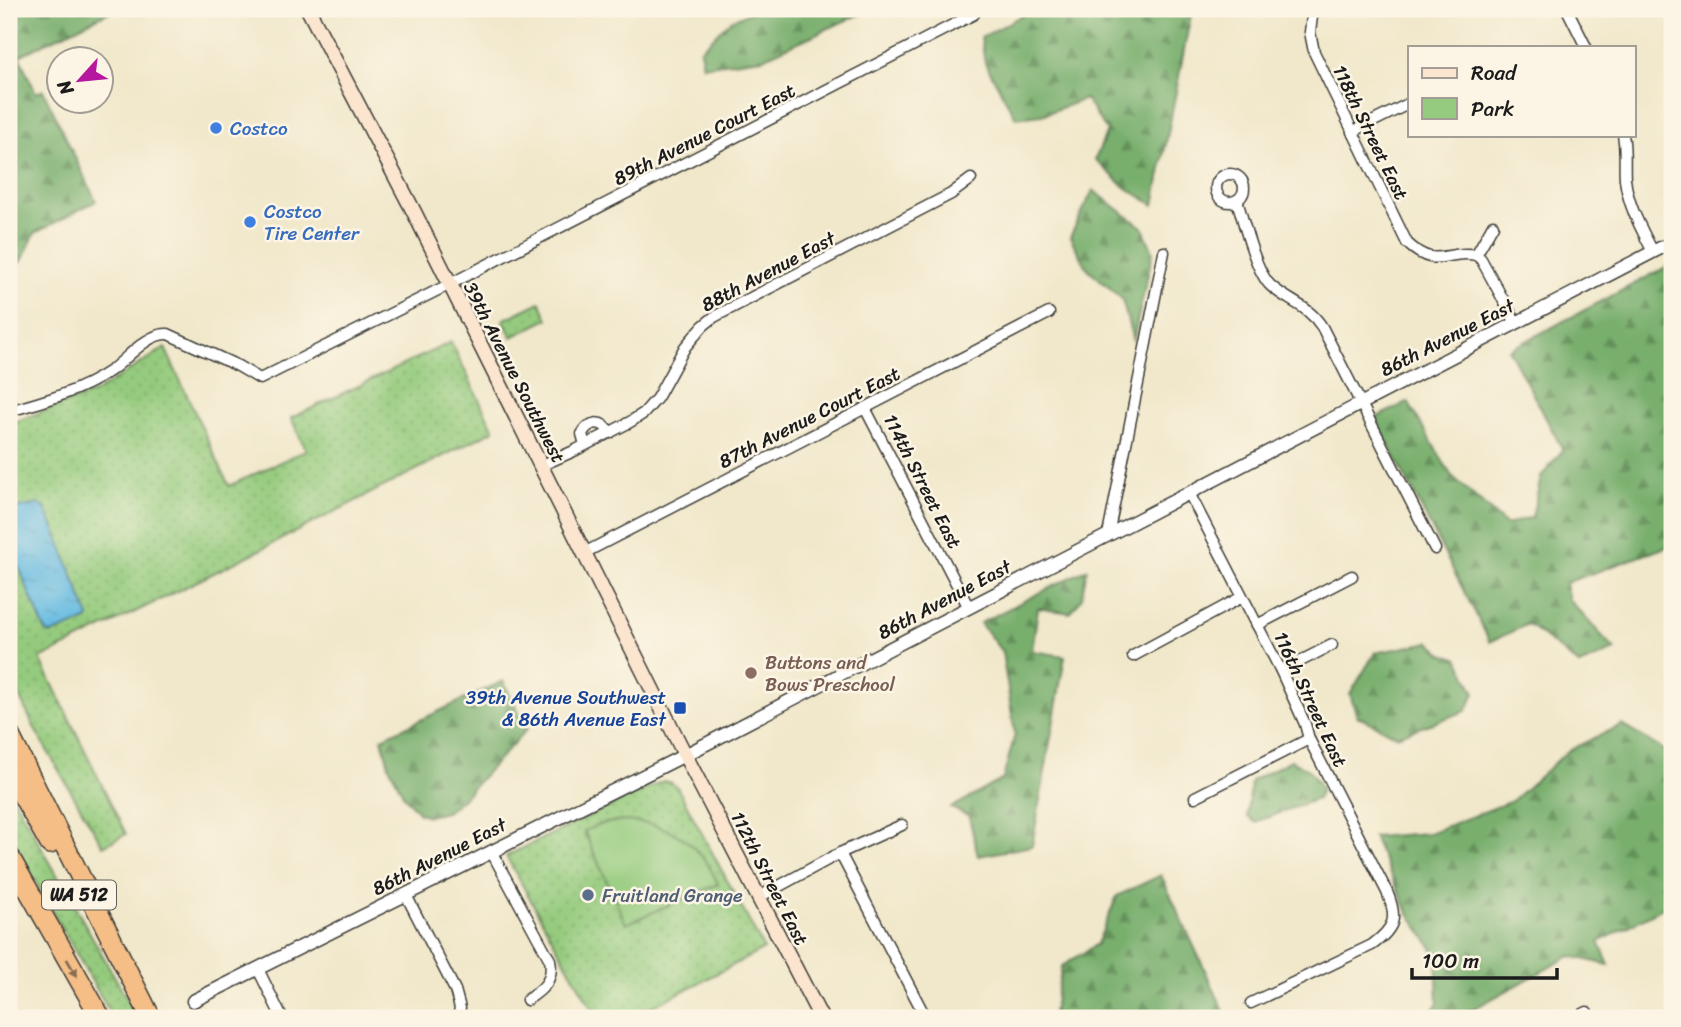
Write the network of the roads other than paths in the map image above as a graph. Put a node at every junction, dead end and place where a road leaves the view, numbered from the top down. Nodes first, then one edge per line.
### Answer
1 (308, 9) edge
2 (1313, 9) edge
3 (1567, 9) edge
4 (974, 15) dead end
5 (1586, 46) edge
6 (1408, 104) edge
7 (1352, 132) junction
8 (1623, 136) edge
9 (971, 180) dead end
10 (1237, 200) dead end
11 (1493, 225) dead end
12 (1672, 242) edge
13 (1164, 252) dead end
14 (1653, 252) junction
15 (1476, 255) junction
16 (450, 284) junction
17 (1049, 313) dead end
18 (1516, 323) junction
19 (1360, 404) junction
20 (865, 408) junction
21 (9, 411) edge
22 (540, 466) junction
23 (1189, 493) junction
24 (1108, 535) junction
25 (1435, 549) dead end
26 (584, 553) junction
27 (1352, 576) dead end
28 (1242, 597) junction
29 (969, 608) junction
30 (1257, 625) junction
31 (1332, 645) dead end
32 (1133, 656) dead end
33 (1280, 671) junction
34 (9, 734) edge
35 (1309, 739) junction
36 (685, 755) junction
37 (9, 772) edge
38 (1195, 797) dead end
39 (902, 825) dead end
40 (491, 851) junction
41 (840, 853) junction
42 (9, 856) edge
43 (9, 862) edge
44 (406, 895) junction
45 (759, 897) junction
46 (43, 917) junction
47 (258, 969) junction
48 (527, 1000) dead end
49 (193, 1001) dead end
50 (1251, 1003) dead end
51 (1587, 1012) dead end
52 (101, 1018) edge
53 (150, 1018) edge
54 (282, 1018) edge
55 (458, 1018) edge
56 (821, 1018) edge
57 (926, 1018) edge
58 (1576, 1018) edge

1 - 16 main road, 39th Avenue Southwest
2 - 7 street, 118th Street East
3 - 5 street
4 - 16 street, 89th Avenue Court East
6 - 7 street
7 - 15 street, 118th Street East
8 - 14 street
9 - 22 street, 88th Avenue East
10 - 19 street
11 - 15 street
12 - 14 street, 86th Avenue East
13 - 24 street
14 - 18 street, 86th Avenue East
15 - 18 street
16 - 21 street, 89th Avenue Court East
16 - 22 main road, 39th Avenue Southwest
17 - 20 street, 87th Avenue Court East
18 - 19 street, 86th Avenue East
19 - 23 street, 86th Avenue East
19 - 25 street
20 - 26 street, 87th Avenue Court East
20 - 29 street, 114th Street East
22 - 26 main road, 39th Avenue Southwest
23 - 24 street, 86th Avenue East
23 - 28 street, 116th Street East
24 - 29 street, 86th Avenue East
26 - 36 main road, 39th Avenue Southwest
27 - 30 street
28 - 30 street, 116th Street East
28 - 32 street
29 - 36 street, 86th Avenue East
30 - 33 street, 116th Street East
31 - 33 street
33 - 35 street, 116th Street East
34 - 53 highway
35 - 38 street
35 - 50 street, 116th Street East
36 - 40 street, 86th Avenue East
36 - 45 main road, 112th Street East
37 - 53 highway, WA 512
39 - 41 street
40 - 44 street, 86th Avenue East
40 - 48 street
41 - 45 street
41 - 57 street
42 - 46 highway, WA 512
43 - 46 highway
44 - 47 street, 86th Avenue East
44 - 55 street
45 - 56 main road, 112th Street East
46 -> 52 highway, WA 512
47 - 49 street, 86th Avenue East
47 - 54 street
51 - 58 street

